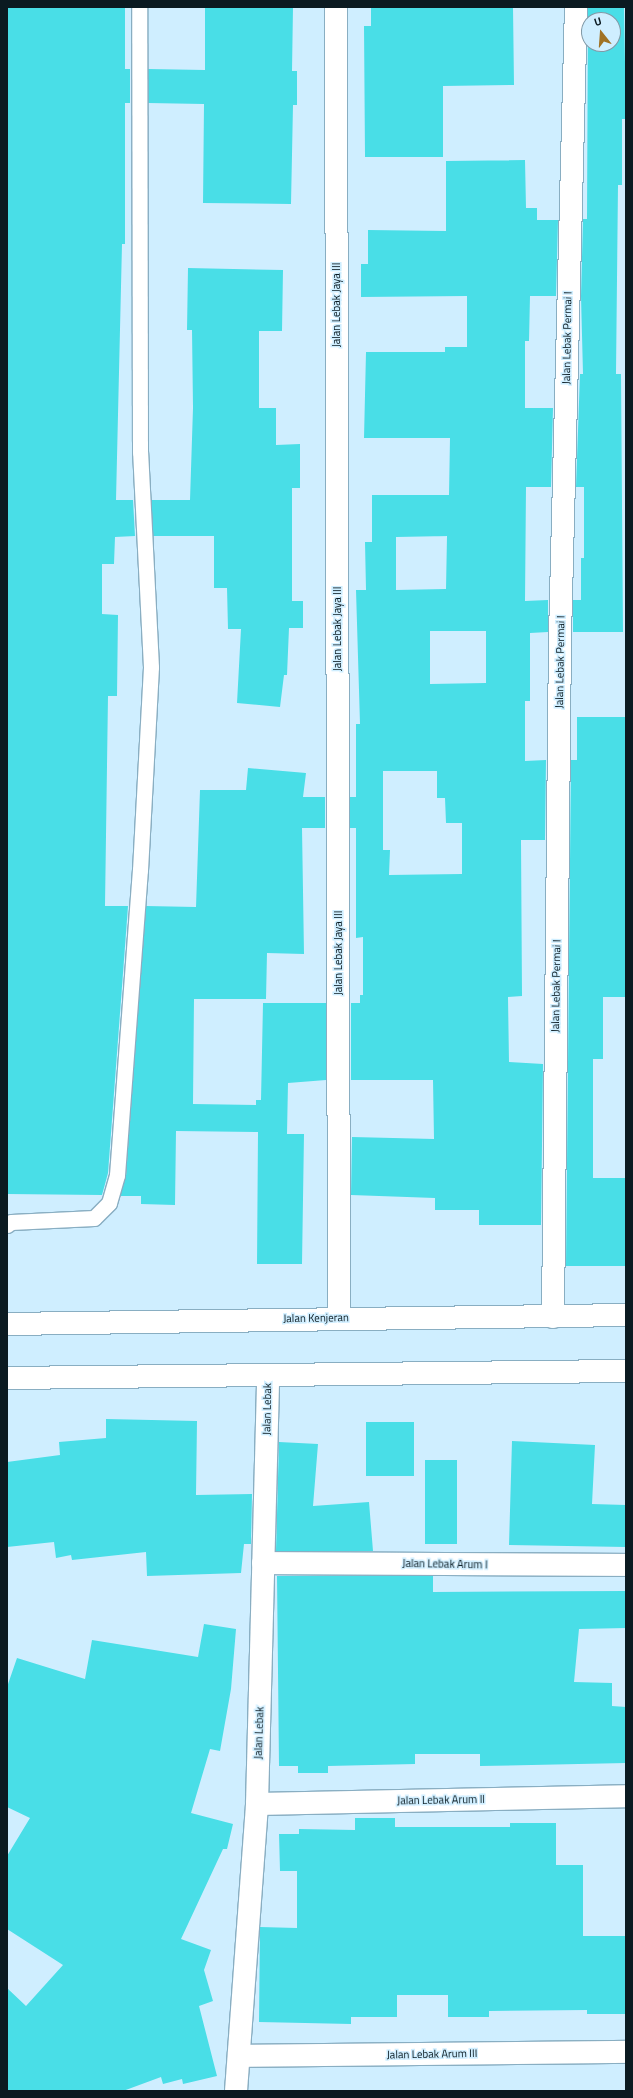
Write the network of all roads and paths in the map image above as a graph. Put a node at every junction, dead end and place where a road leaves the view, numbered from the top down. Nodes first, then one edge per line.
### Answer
1 (139, 7) edge
2 (336, 7) edge
3 (576, 7) edge
4 (7, 1225) edge
5 (626, 1315) edge
6 (552, 1317) junction
7 (339, 1318) junction
8 (7, 1324) edge
9 (626, 1371) edge
10 (268, 1375) junction
11 (7, 1378) edge
12 (264, 1563) junction
13 (626, 1565) edge
14 (626, 1796) edge
15 (256, 1804) junction
16 (626, 2052) edge
17 (239, 2056) junction
18 (236, 2091) edge

1 - 4 lane
2 - 7 street, Jalan Lebak Jaya III
3 - 6 street, Jalan Lebak Permai I
5 - 6 street, Jalan Kenjeran
6 - 7 street, Jalan Kenjeran
7 - 8 street, Jalan Kenjeran
9 - 10 street
10 - 11 street
10 - 12 street, Jalan Lebak
12 - 13 street, Jalan Lebak Arum I
12 - 15 street, Jalan Lebak
14 - 15 street, Jalan Lebak Arum II
15 - 17 street, Jalan Lebak
16 - 17 street, Jalan Lebak Arum III
17 - 18 street, Jalan Lebak

